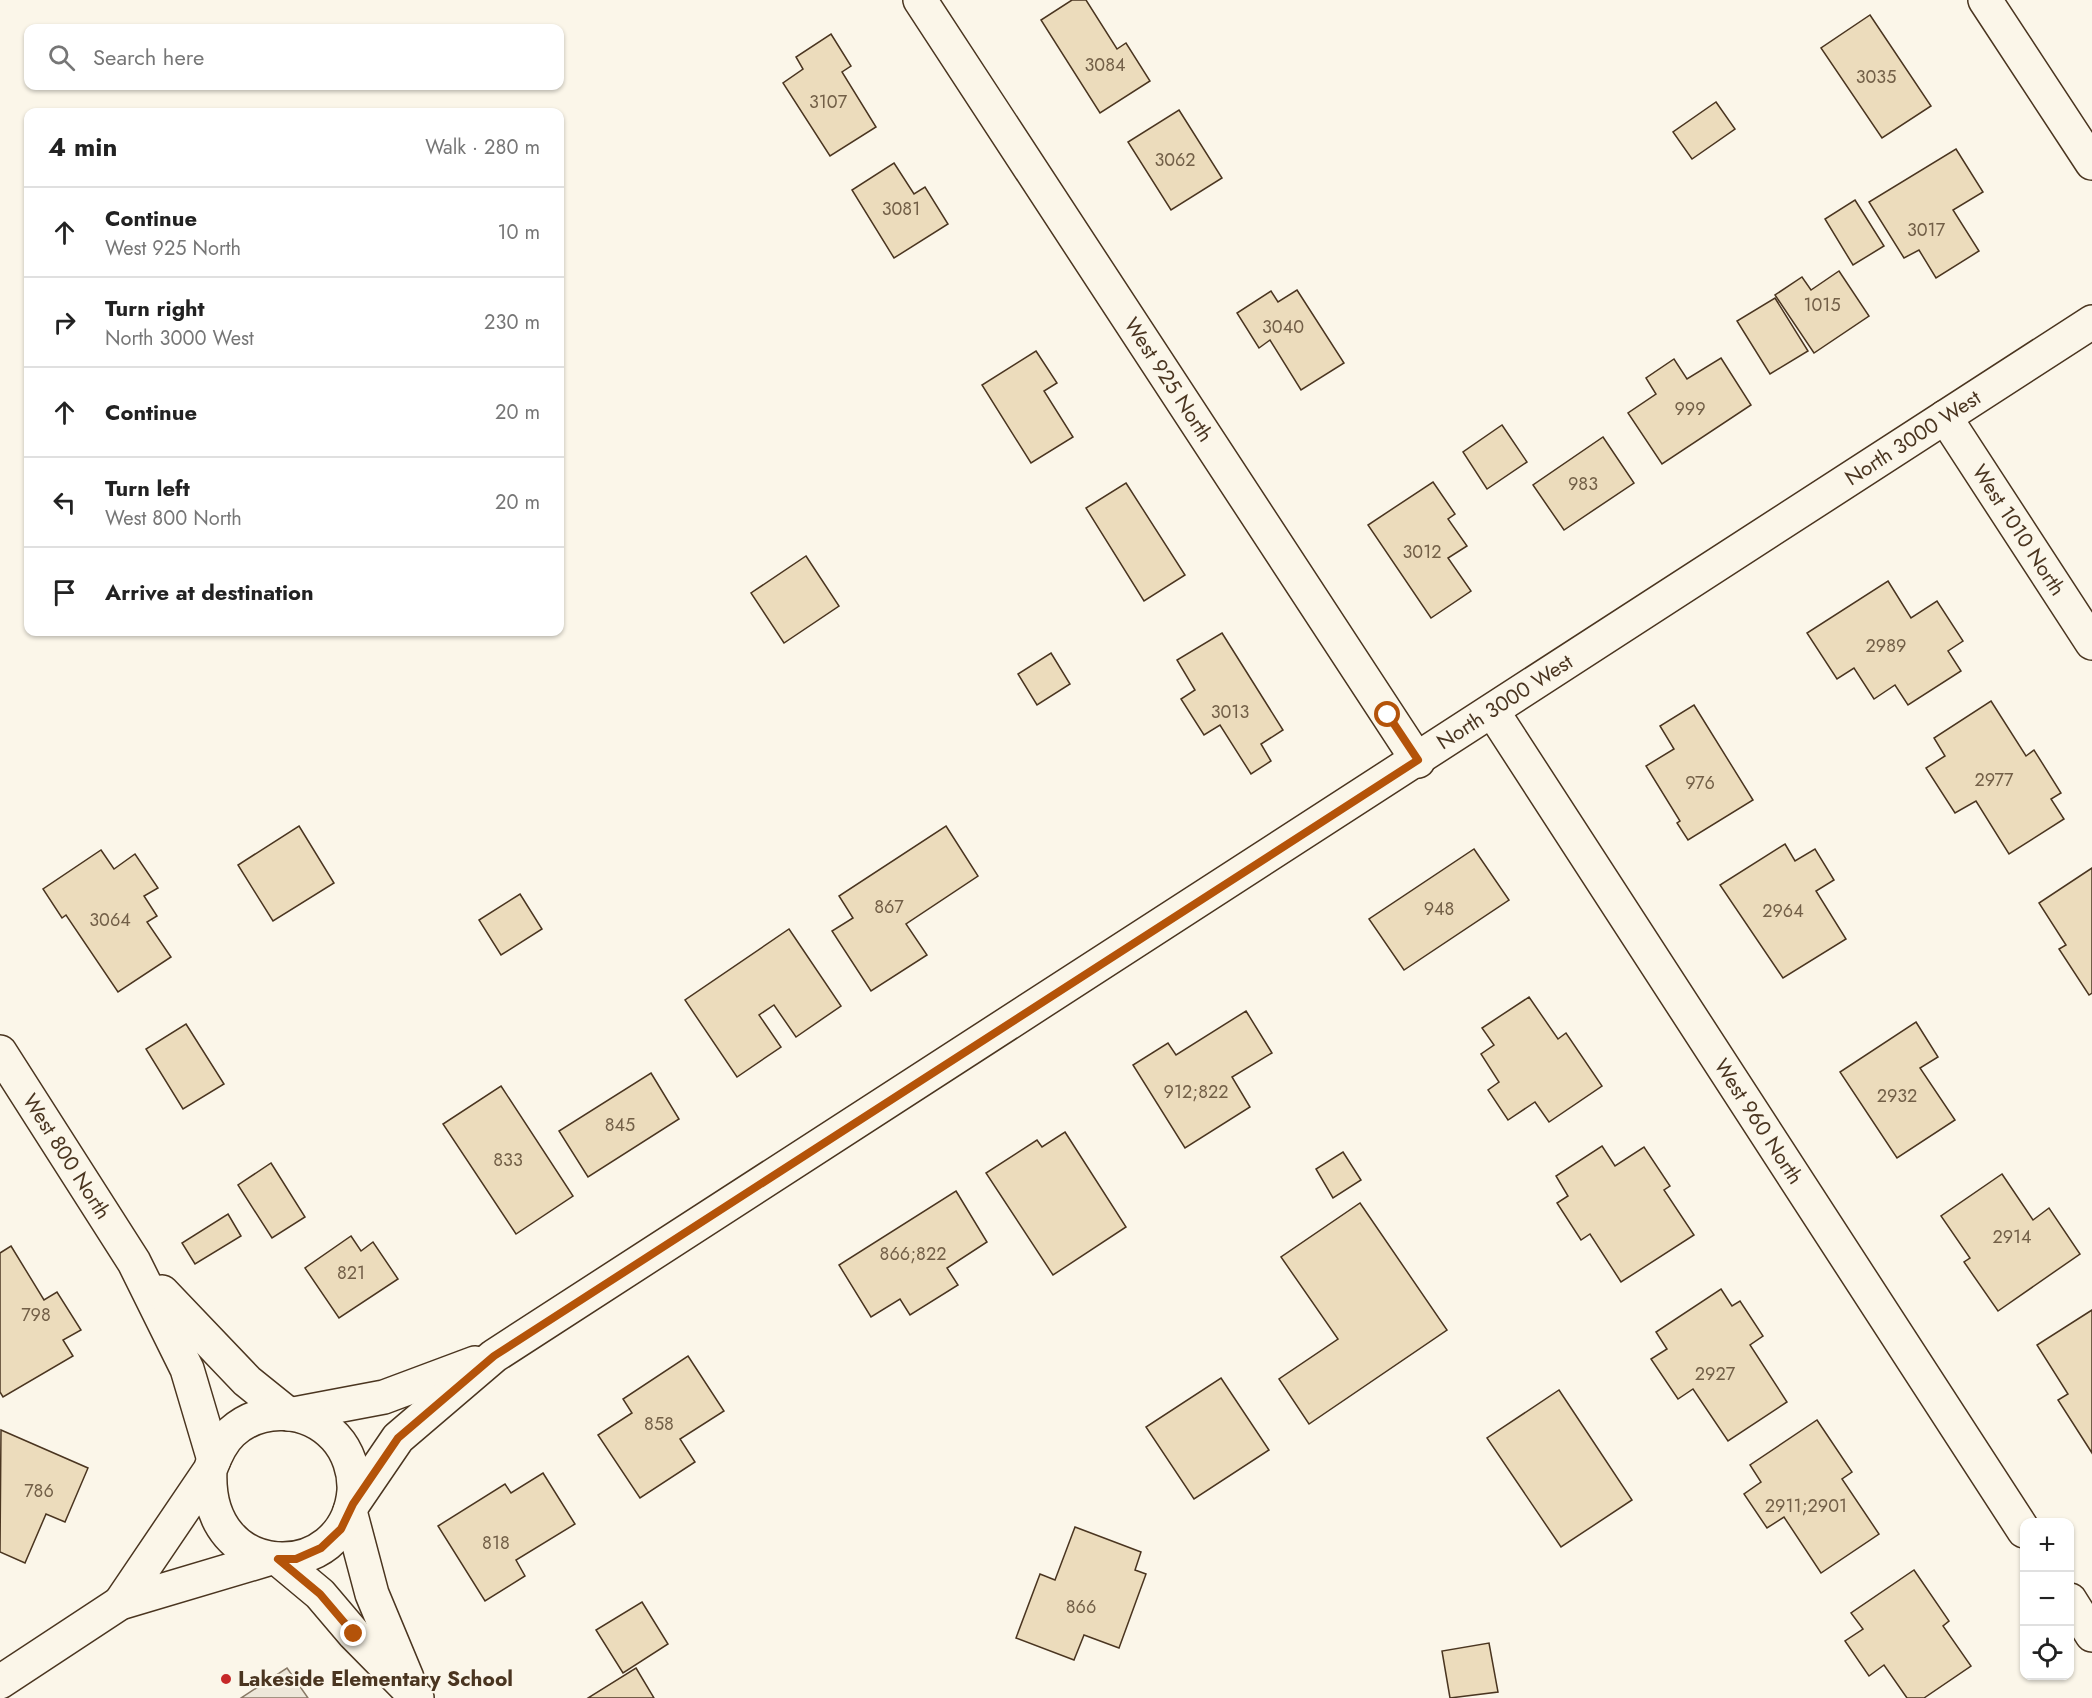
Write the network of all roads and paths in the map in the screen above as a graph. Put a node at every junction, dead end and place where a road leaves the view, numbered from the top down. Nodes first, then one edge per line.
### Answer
1 (920, 0) edge
2 (1985, 0) edge
3 (2092, 163) edge
4 (2092, 322) edge
5 (1945, 417) junction
6 (2092, 643) edge
7 (1493, 712) junction
8 (1418, 760) junction
9 (0, 1052) edge
10 (135, 1262) junction
11 (494, 1356) junction
12 (291, 1414) junction
13 (212, 1465) junction
14 (351, 1508) junction
15 (2020, 1523) edge
16 (273, 1559) junction
17 (120, 1603) junction
18 (2074, 1606) edge
19 (2092, 1635) edge
20 (0, 1682) edge
21 (415, 1696) edge

1 - 8 street, West 925 North
2 - 3 street
4 - 5 street, North 3000 West
5 - 6 street, West 1010 North
5 - 7 street, North 3000 West
7 - 8 street, North 3000 West
7 - 15 street, West 960 North
8 - 11 street, North 3000 West
9 - 10 street, West 800 North
10 - 12 street, West 800 North
10 - 13 street, West 800 North
11 - 12 street, North 3000 West
11 - 14 street, North 3000 West
12 - 13 street
12 - 14 street
13 - 16 street
13 - 17 street
14 - 16 street
14 - 21 street
16 - 17 street
16 - 21 street
17 - 20 street
18 - 19 street

